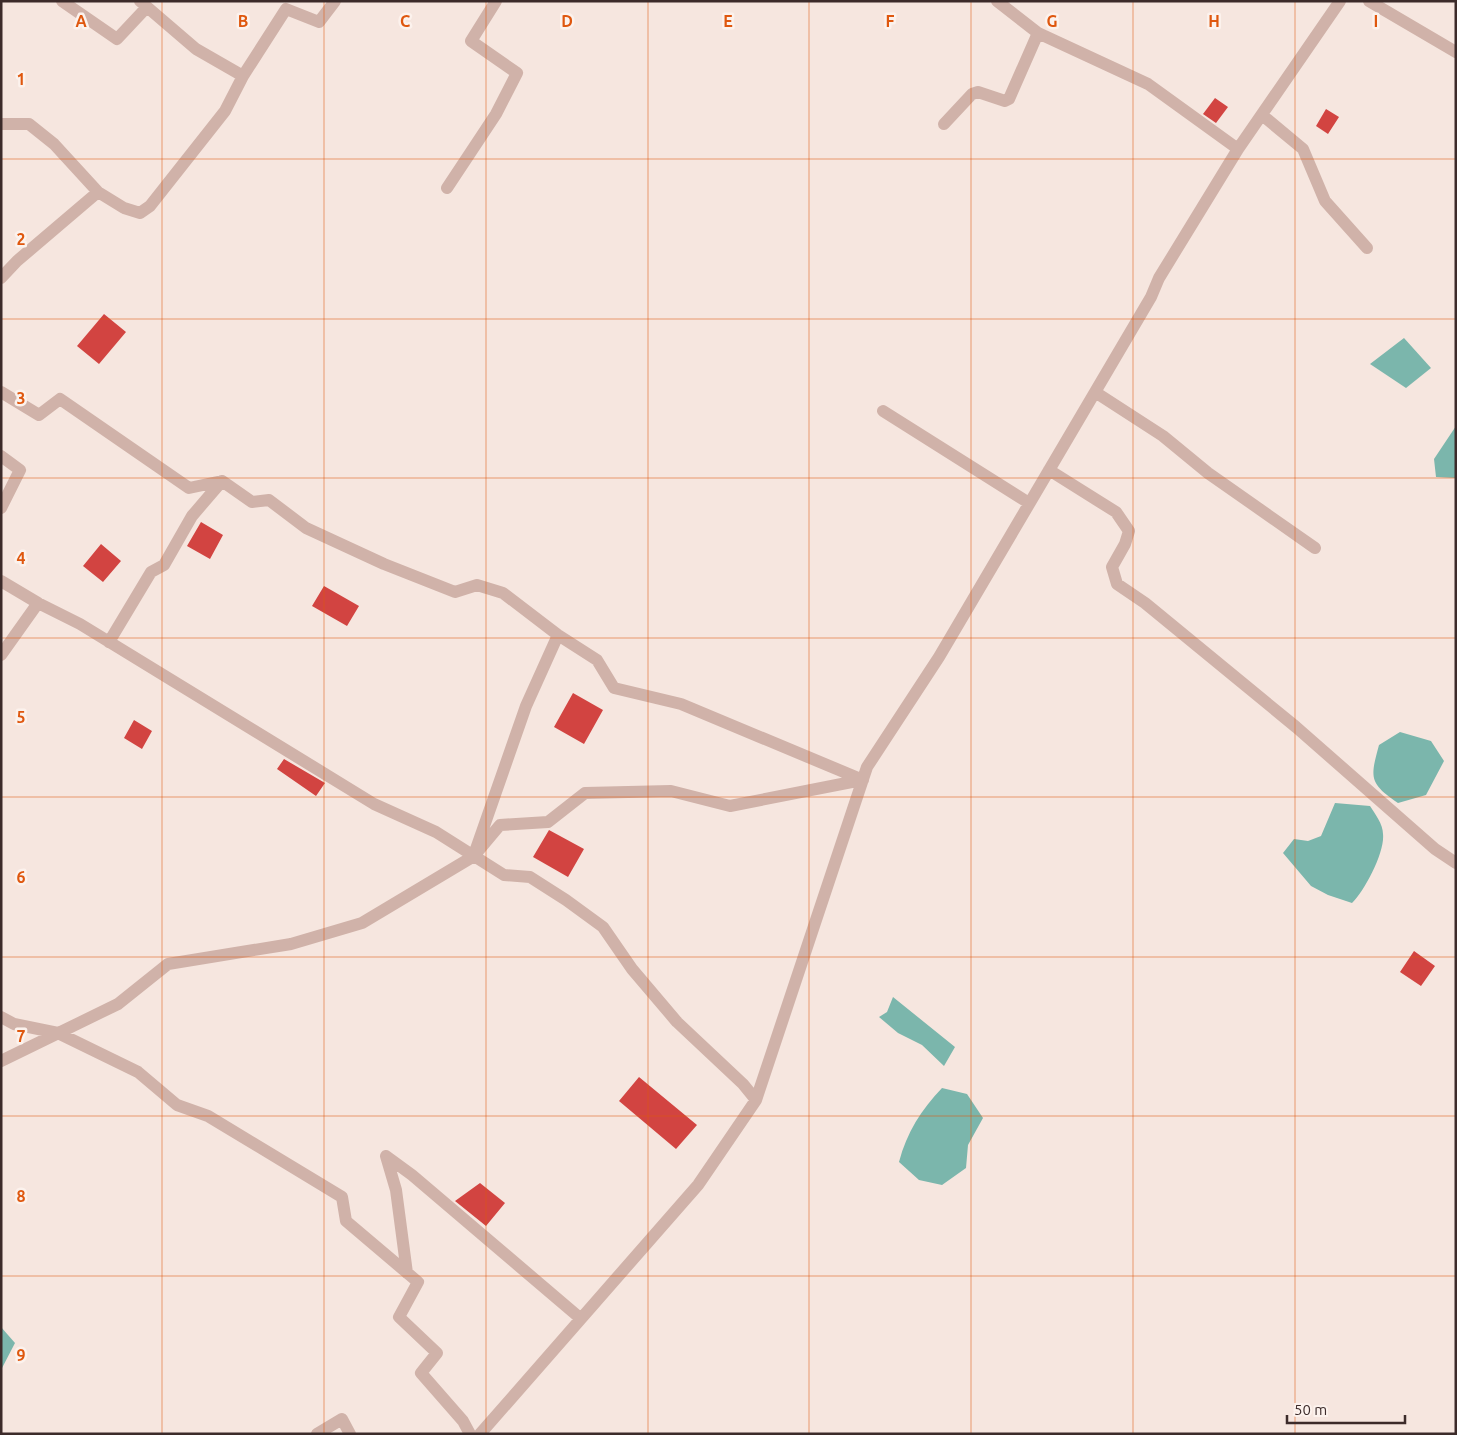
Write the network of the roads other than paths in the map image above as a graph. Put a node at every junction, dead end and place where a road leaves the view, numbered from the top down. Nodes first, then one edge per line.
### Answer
1 (62, 1) edge
2 (335, 1) edge
3 (496, 1) edge
4 (997, 1) edge
5 (1340, 1) edge
6 (1369, 1) edge
7 (144, 4) edge
8 (1038, 33) junction
9 (1456, 52) edge
10 (244, 76) junction
11 (1262, 115) junction
12 (1, 124) edge
13 (944, 124) dead end
14 (1238, 149) junction
15 (447, 188) dead end
16 (98, 192) junction
17 (1367, 248) dead end
18 (1, 278) edge
19 (1, 392) edge
20 (1095, 392) junction
21 (883, 411) dead end
22 (1, 456) edge
23 (1049, 470) junction
24 (222, 481) junction
25 (1029, 503) junction
26 (1, 508) edge
27 (1315, 548) dead end
28 (1, 581) edge
29 (38, 604) junction
30 (558, 635) junction
31 (110, 642) junction
32 (1, 655) edge
33 (863, 780) junction
34 (474, 856) junction
35 (1456, 863) edge
36 (1, 1017) edge
37 (58, 1033) junction
38 (1, 1060) edge
39 (756, 1100) junction
40 (407, 1273) junction
41 (580, 1318) junction
42 (317, 1434) edge
43 (350, 1434) edge
44 (470, 1434) edge
45 (480, 1434) edge

1 - 7 street
2 - 10 street
3 - 15 street
4 - 8 street
5 - 11 street
6 - 9 street
7 - 10 street
8 - 13 street
8 - 14 street
10 - 16 street
11 - 14 street
11 - 17 street
12 - 16 street
14 - 20 street
16 - 18 street
19 - 24 street
20 - 23 street
20 - 27 street
21 - 25 street
22 - 26 street
23 - 25 street
23 - 35 street
24 - 30 street
24 - 31 street
25 - 33 street
28 - 29 street
29 - 31 street
29 - 32 street
30 - 33 street
30 - 34 street
31 - 34 street
33 - 34 street
33 - 39 street
34 - 37 street
34 - 39 street
36 - 37 street
37 - 38 street
37 - 40 street
39 - 41 street
40 - 41 street
40 - 44 street
41 - 45 street
42 - 43 street

